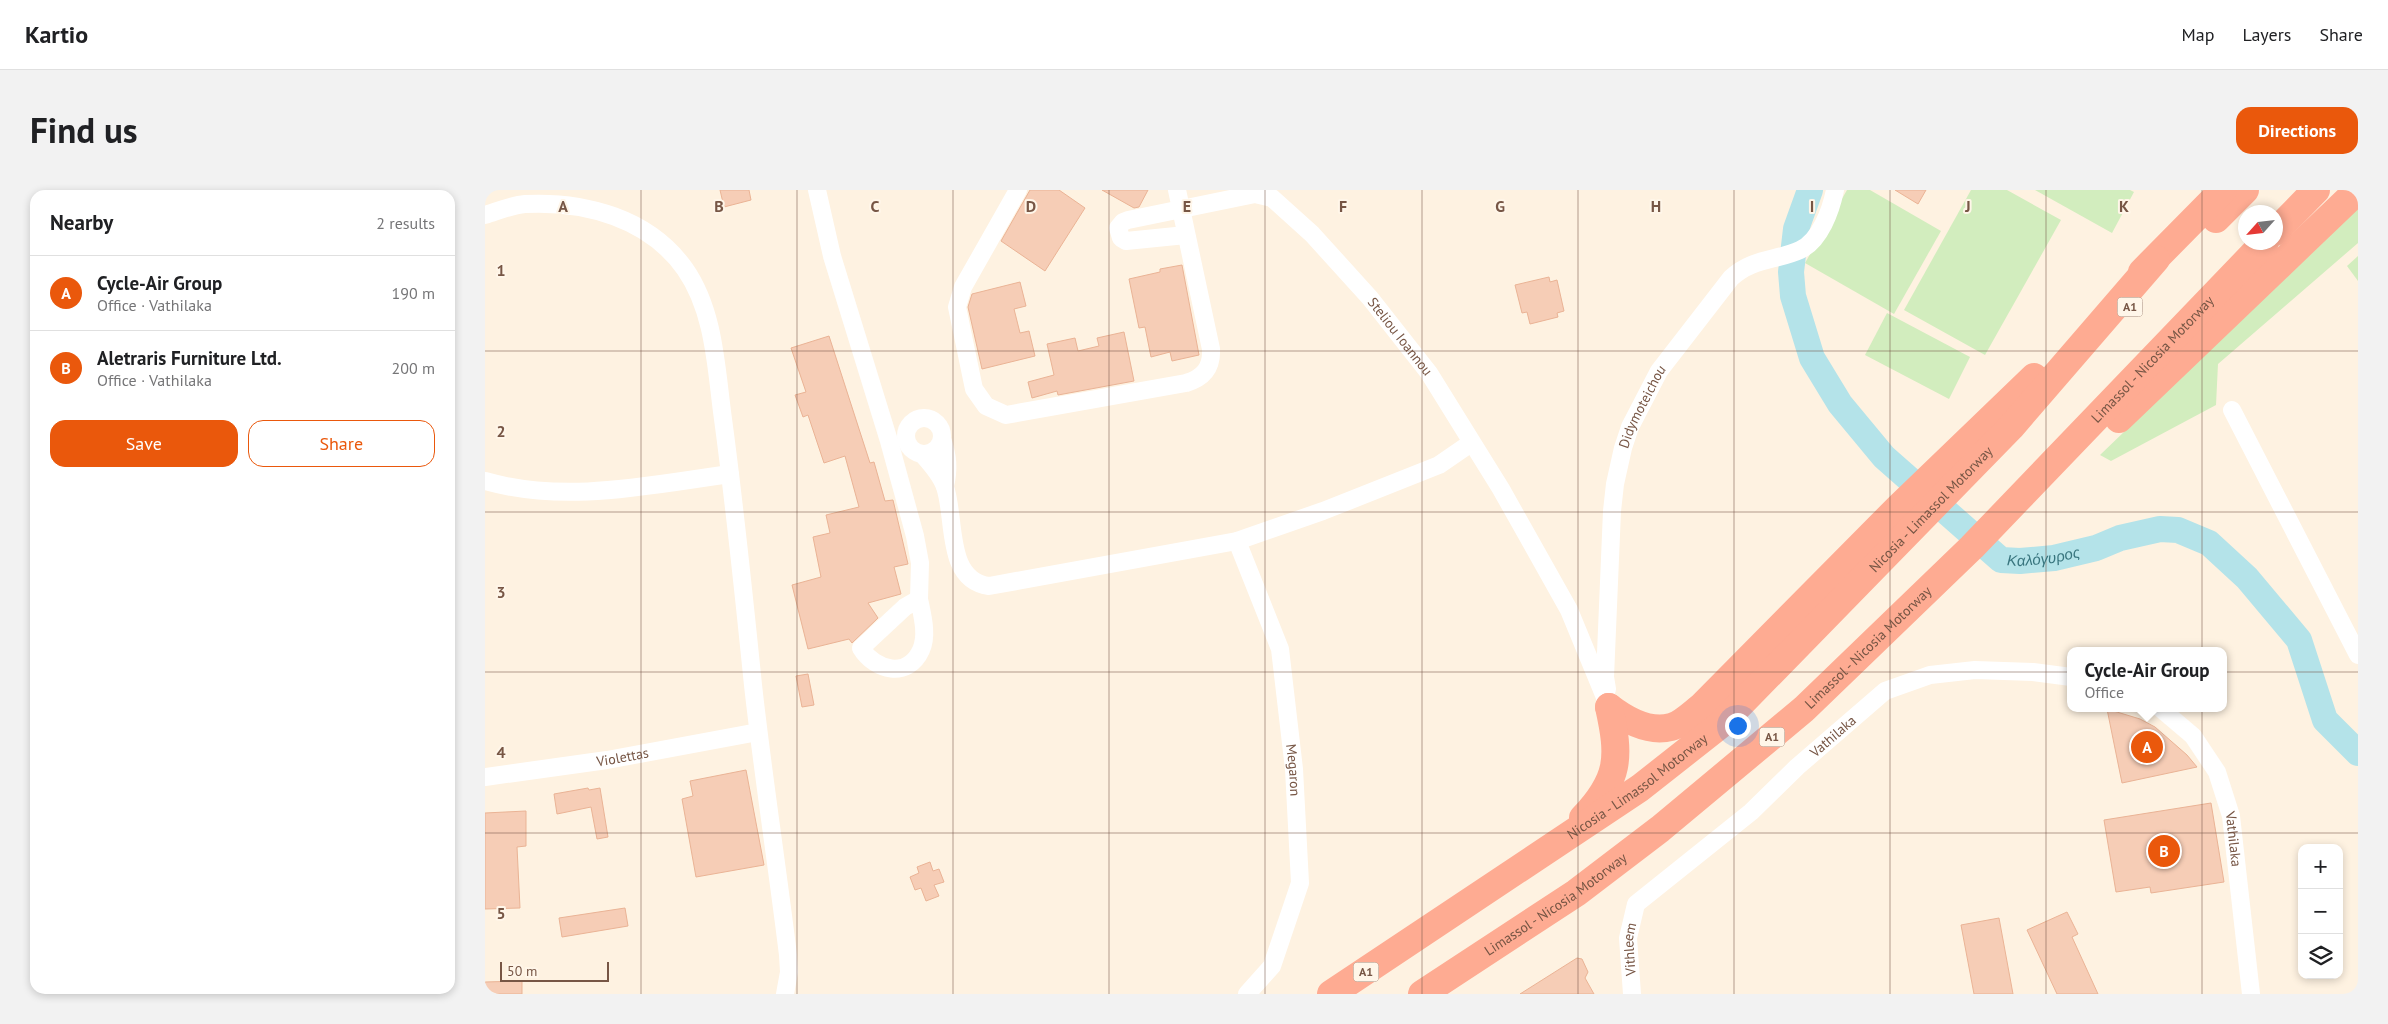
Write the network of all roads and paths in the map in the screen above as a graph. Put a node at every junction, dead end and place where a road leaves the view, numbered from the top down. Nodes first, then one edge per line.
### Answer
1 (817, 190) edge
2 (1018, 190) edge
3 (1177, 190) edge
4 (1835, 190) edge
5 (2223, 190) edge
6 (2245, 190) edge
7 (2316, 190) edge
8 (2358, 190) edge
9 (1181, 208) junction
10 (485, 215) edge
11 (2283, 224) edge
12 (1187, 235) junction
13 (2258, 250) edge
14 (2156, 259) junction
15 (2233, 410) dead end
16 (2013, 425) junction
17 (942, 439) junction
18 (897, 440) junction
19 (1471, 443) junction
20 (923, 454) junction
21 (2055, 470) junction
22 (730, 474) junction
23 (485, 481) edge
24 (945, 486) junction
25 (1237, 540) junction
26 (919, 599) dead end
27 (2358, 655) edge
28 (2067, 676) edge
29 (1609, 707) junction
30 (2165, 712) edge
31 (759, 732) junction
32 (485, 777) edge
33 (1561, 841) junction
34 (1636, 904) joint
35 (785, 994) edge
36 (1247, 994) edge
37 (1331, 994) edge
38 (1422, 994) edge
39 (1632, 994) edge
40 (2251, 994) edge

1 - 18 street
2 - 12 street
3 - 9 street
4 - 29 street, Didymoteichou
5 - 14 highway
6 - 16 highway, Nicosia - Limassol Motorway / A1
7 - 11 highway
8 - 21 highway
9 - 12 street
9 - 12 street, Steliou Ioannou
9 - 19 street, Steliou Ioannou
10 - 22 street
13 - 21 highway, Limassol - Nicosia Motorway / A1
14 - 16 highway
14 - 29 highway
15 - 27 street
16 - 33 highway, Nicosia - Limassol Motorway / A1
17 - 18 street
17 - 20 street
17 - 24 street
18 - 20 street
18 - 26 street
19 - 25 street
19 - 29 street, Steliou Ioannou
20 - 24 street
21 - 38 highway, Limassol - Nicosia Motorway / A1
22 - 23 street
22 - 31 street
24 - 25 street
25 - 36 street, Megaron
28 - 34 street, Vathilaka
29 - 33 highway
30 - 40 street, Vathilaka
31 - 32 street, Violettas
31 - 35 street
33 - 37 highway, Nicosia - Limassol Motorway / A1
34 - 39 street, Vithleem

